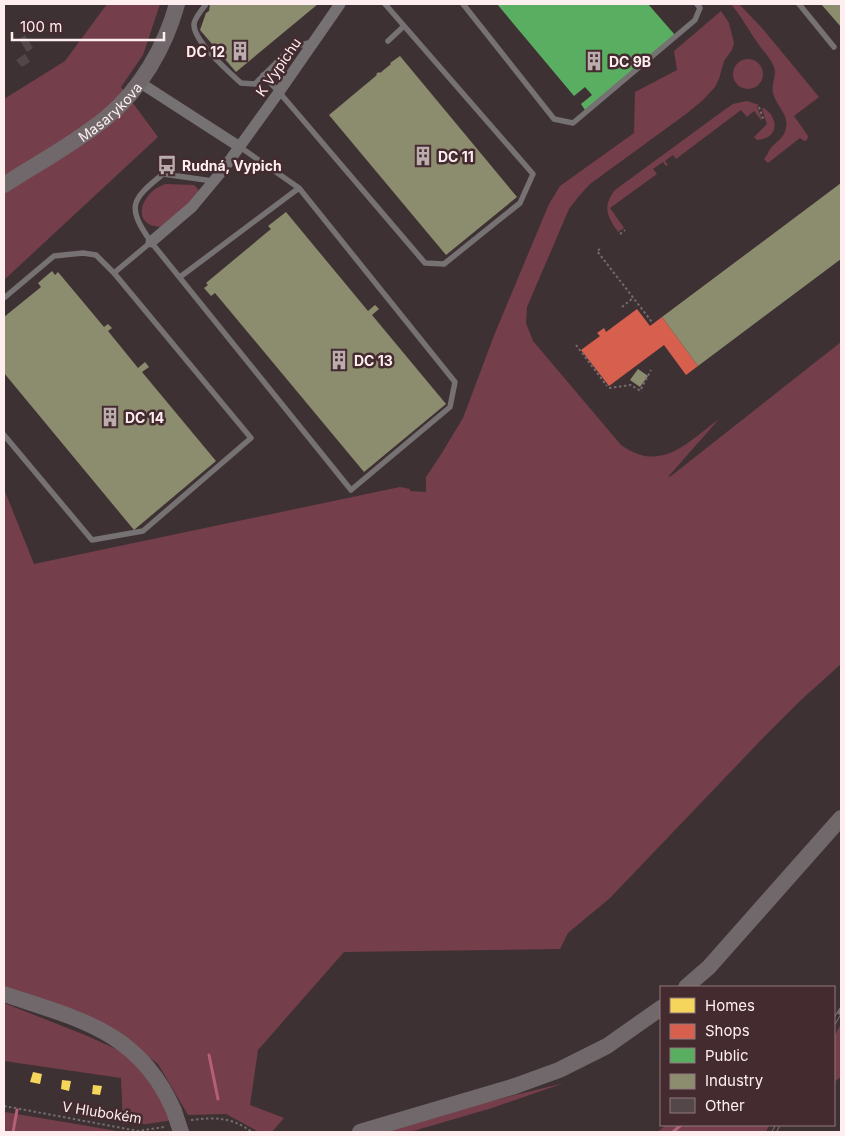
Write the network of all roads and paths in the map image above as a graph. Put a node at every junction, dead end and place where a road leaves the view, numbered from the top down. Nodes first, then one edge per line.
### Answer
1 (177, 4) edge
2 (206, 4) edge
3 (340, 4) edge
4 (385, 4) edge
5 (463, 4) edge
6 (697, 4) edge
7 (798, 4) edge
8 (404, 26) junction
9 (314, 41) junction
10 (388, 41) dead end
11 (834, 47) dead end
12 (263, 75) junction
13 (139, 82) junction
14 (279, 92) junction
15 (759, 107) dead end
16 (764, 121) dead end
17 (240, 147) junction
18 (214, 181) junction
19 (4, 185) edge
20 (299, 188) junction
21 (625, 230) dead end
22 (620, 234) dead end
23 (151, 242) junction
24 (600, 249) dead end
25 (114, 273) junction
26 (180, 277) junction
27 (4, 298) edge
28 (633, 298) junction
29 (622, 307) dead end
30 (652, 322) dead end
31 (576, 345) dead end
32 (651, 370) dead end
33 (4, 435) edge
34 (841, 818) edge
35 (687, 986) edge
36 (4, 994) edge
37 (660, 1009) edge
38 (4, 1106) edge
39 (179, 1127) edge
40 (252, 1132) edge
41 (360, 1132) edge

1 - 13 street, Masarykova
2 - 12 lane
3 - 9 street, K Vypichu
4 - 8 lane
5 - 6 lane
7 - 11 lane
8 - 10 lane
8 - 14 lane
9 - 12 lane
9 - 14 street, K Vypichu
12 - 14 lane
13 - 17 street
13 - 19 street, Masarykova
14 - 17 street, K Vypichu
15 - 16 path
17 - 18 street, K Vypichu
17 - 20 lane
18 - 23 street, K Vypichu
18 - 23 lane
20 - 26 lane
20 - 26 lane
21 - 22 path
23 - 25 lane
23 - 26 lane
24 - 28 path
25 - 27 lane
25 - 33 lane
28 - 29 path
28 - 30 path
31 - 32 path
34 - 35 street
36 - 39 street, bridge
37 - 41 street
38 - 39 path, V Hlubokém
39 - 40 path, V Hlubokém

